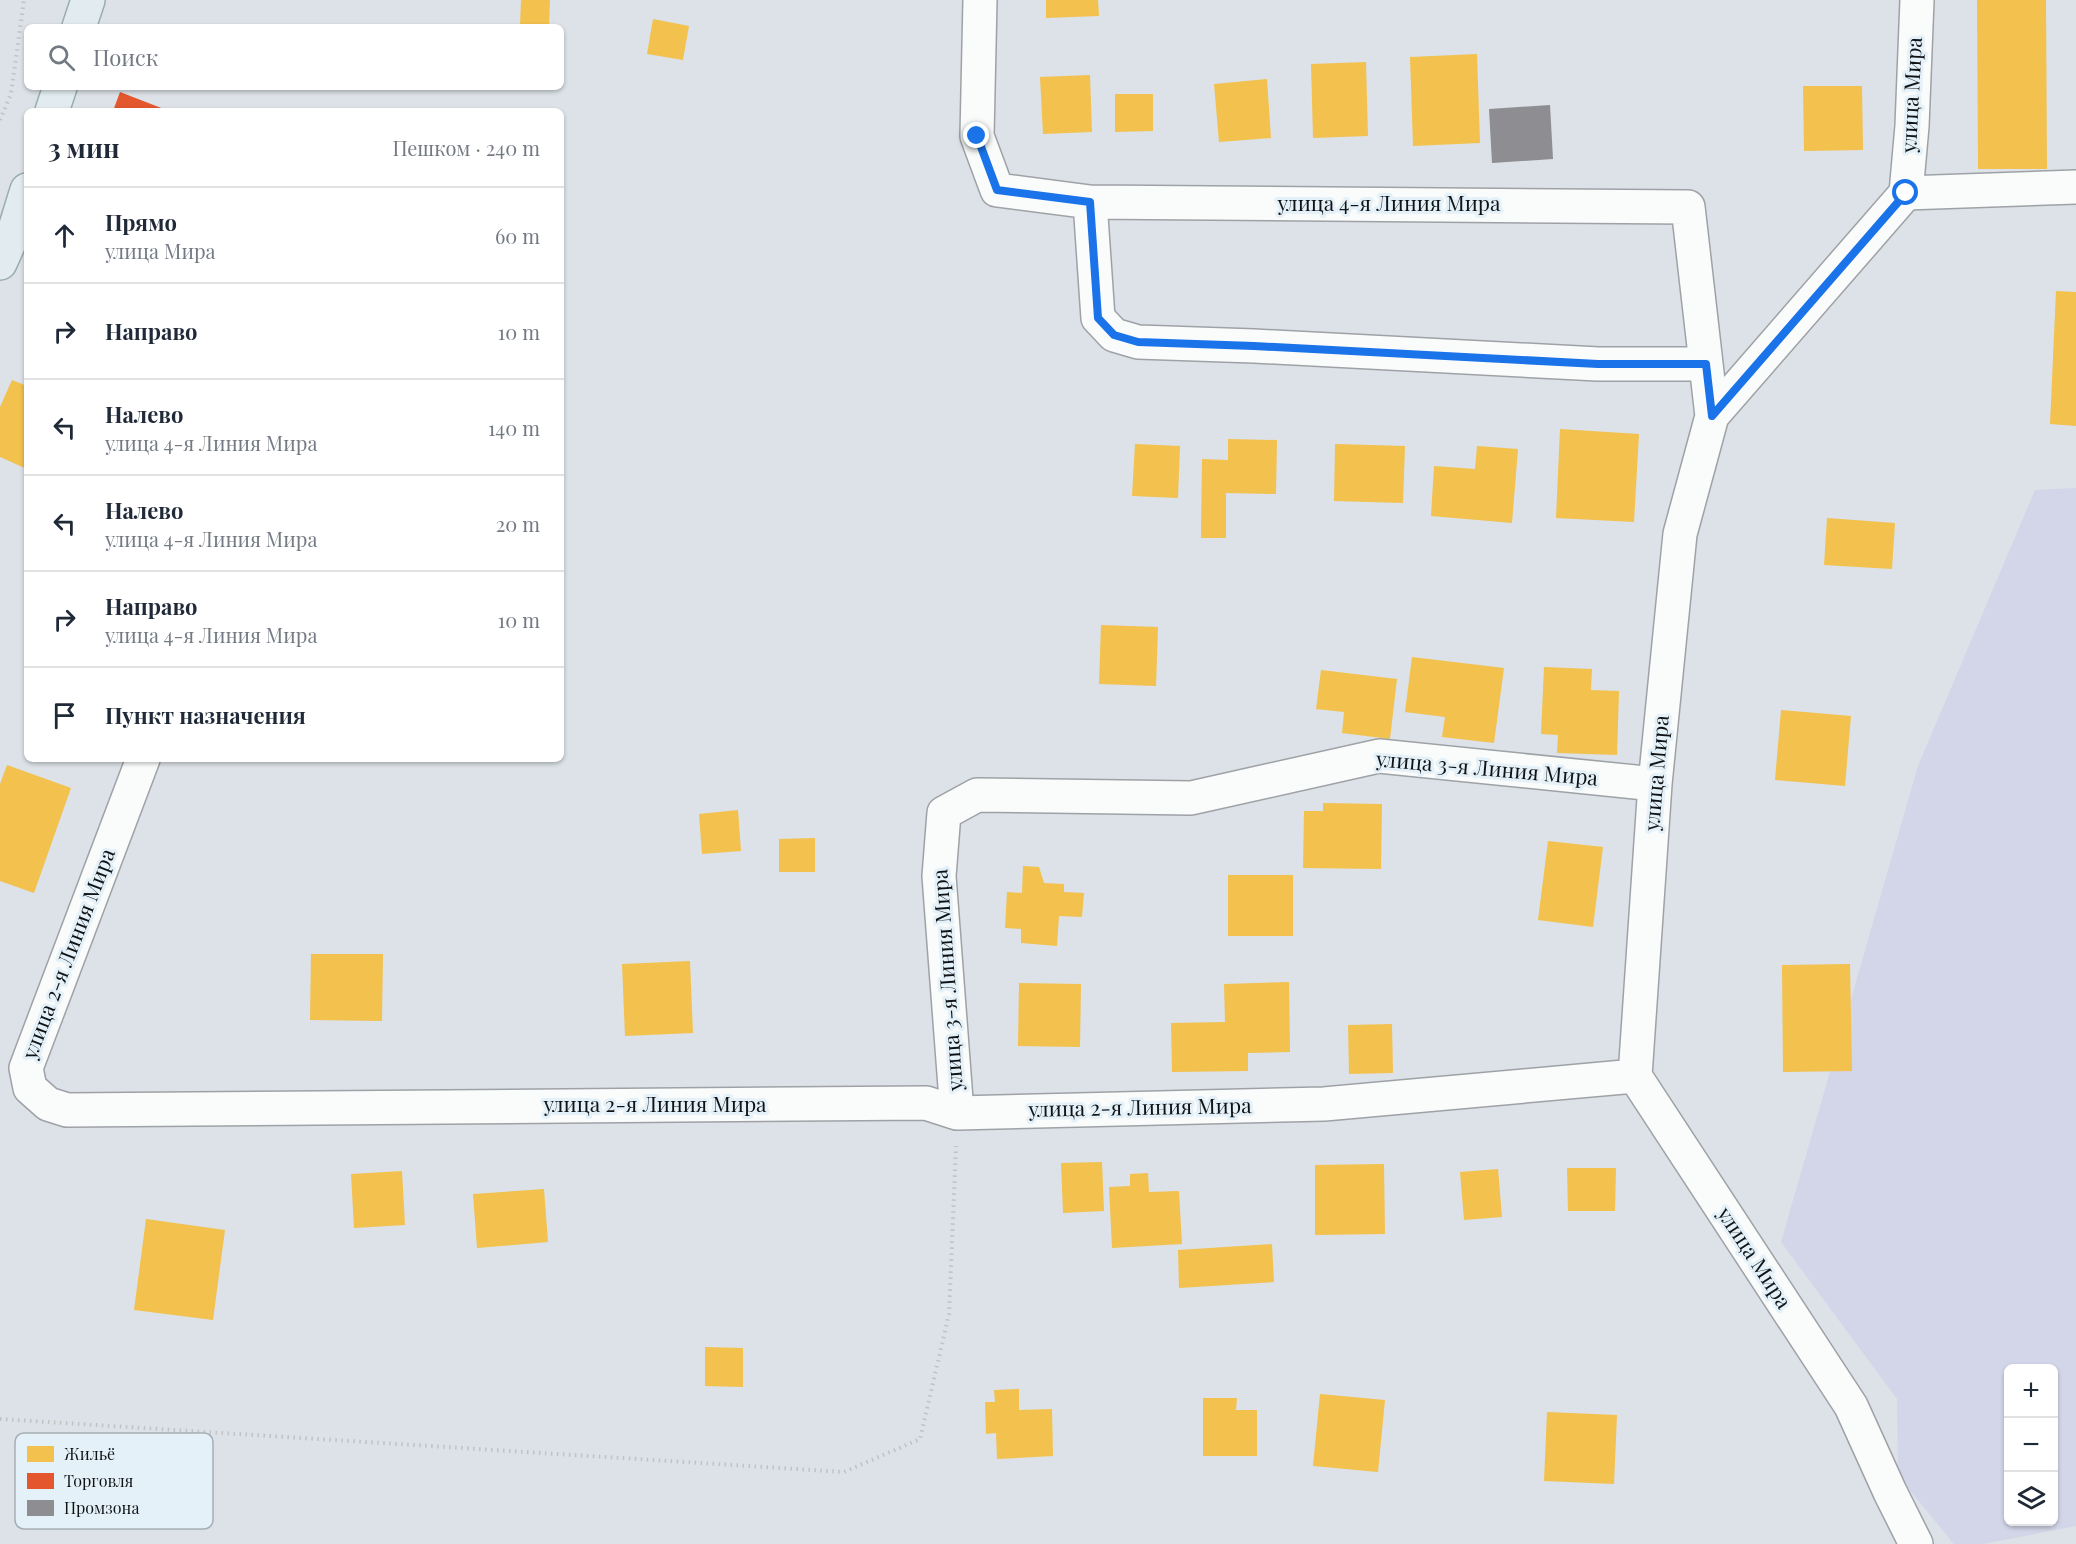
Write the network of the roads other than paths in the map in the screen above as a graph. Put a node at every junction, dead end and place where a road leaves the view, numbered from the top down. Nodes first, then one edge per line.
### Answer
1 (88, 0) edge
2 (980, 0) edge
3 (1917, 0) edge
4 (80, 24) edge
5 (59, 90) edge
6 (53, 108) edge
7 (2076, 187) edge
8 (1906, 193) junction
9 (24, 200) edge
10 (1090, 202) junction
11 (0, 263) edge
12 (1706, 364) junction
13 (1712, 416) junction
14 (142, 762) edge
15 (1655, 784) junction
16 (1635, 1076) junction
17 (957, 1113) junction
18 (1916, 1544) edge

1 - 4 main road
2 - 10 street, улица 4-я Линия Мира
3 - 8 street, улица Мира
5 - 6 main road
7 - 8 street
8 - 13 street, улица Мира
9 - 11 main road
10 - 12 street
10 - 12 street, улица 4-я Линия Мира
12 - 13 street
13 - 15 street, улица Мира
14 - 17 street, улица 2-я Линия Мира
15 - 16 street, улица Мира
15 - 17 street, улица 3-я Линия Мира
16 - 17 street, улица 2-я Линия Мира
16 - 18 street, улица Мира

